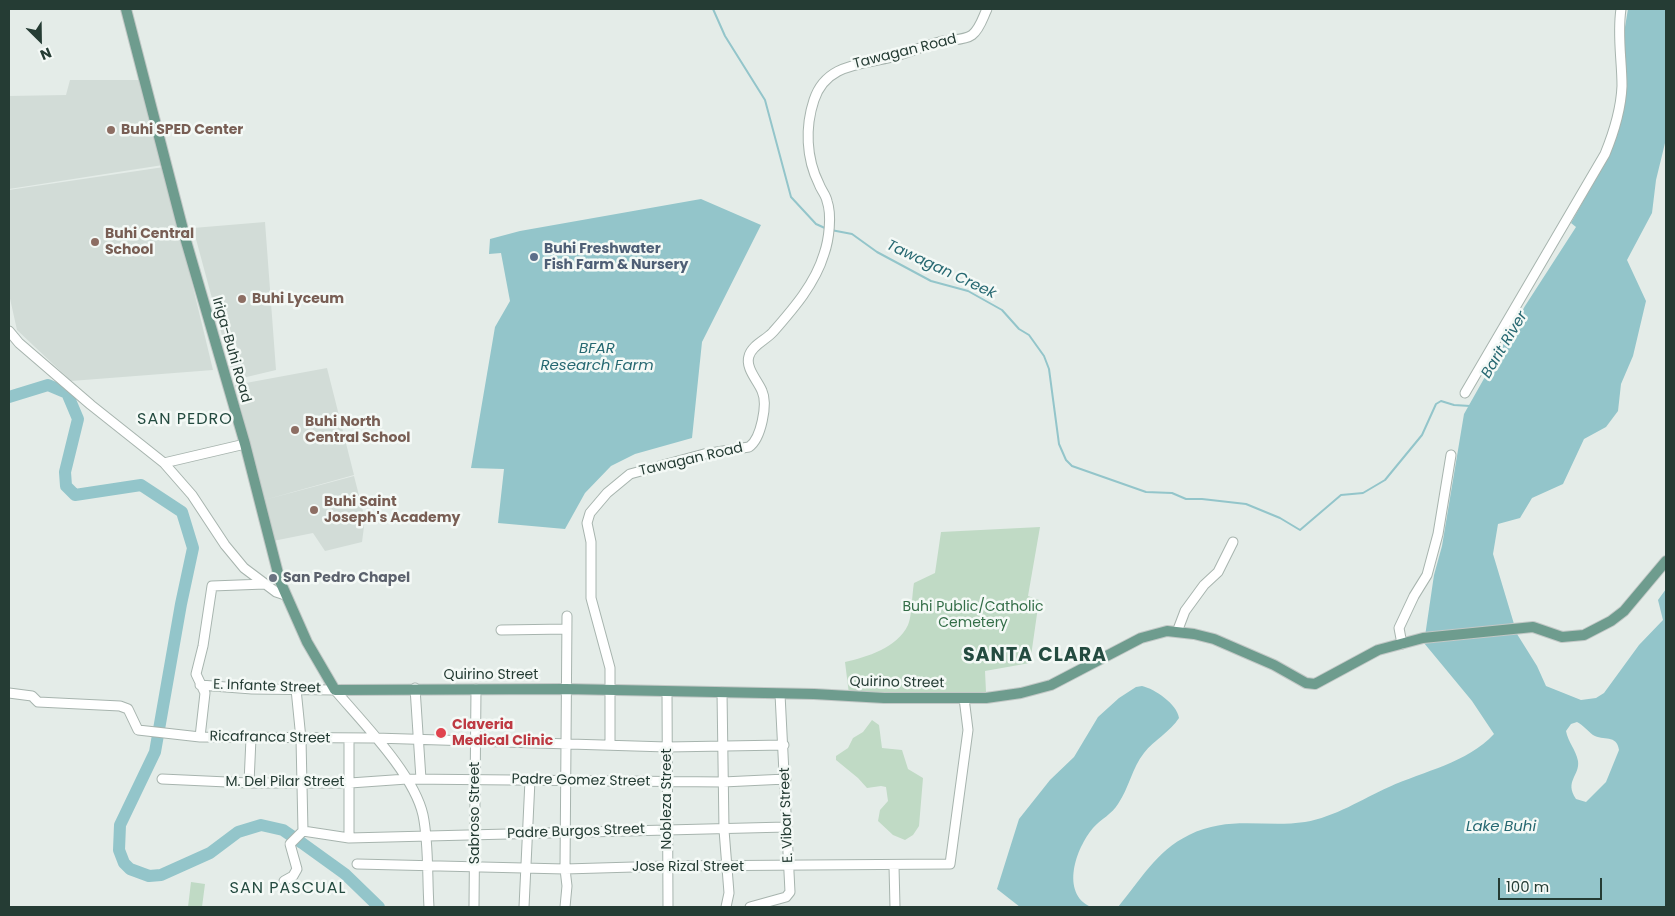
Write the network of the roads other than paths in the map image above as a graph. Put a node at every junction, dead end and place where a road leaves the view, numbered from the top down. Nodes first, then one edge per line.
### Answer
1 (126, 9) edge
2 (987, 9) edge
3 (1621, 9) edge
4 (9, 331) edge
5 (1465, 393) dead end
6 (245, 444) junction
7 (1451, 455) dead end
8 (164, 463) junction
9 (1233, 542) dead end
10 (1666, 561) edge
11 (265, 584) junction
12 (285, 595) junction
13 (567, 616) dead end
14 (501, 630) dead end
15 (567, 630) junction
16 (1177, 632) junction
17 (1402, 644) junction
18 (200, 685) junction
19 (415, 688) junction
20 (296, 689) junction
21 (566, 689) junction
22 (335, 690) junction
23 (476, 690) junction
24 (611, 690) junction
25 (667, 691) junction
26 (722, 692) junction
27 (9, 693) edge
28 (780, 694) junction
29 (964, 698) junction
30 (200, 737) junction
31 (251, 738) junction
32 (375, 738) junction
33 (301, 739) junction
34 (349, 739) junction
35 (418, 740) junction
36 (476, 741) junction
37 (566, 744) junction
38 (610, 745) junction
39 (784, 745) junction
40 (723, 746) junction
41 (667, 747) junction
42 (162, 779) dead end
43 (407, 779) junction
44 (421, 779) junction
45 (476, 779) junction
46 (786, 779) junction
47 (530, 780) junction
48 (566, 780) junction
49 (302, 782) junction
50 (667, 782) junction
51 (723, 782) junction
52 (249, 783) junction
53 (350, 783) junction
54 (786, 827) junction
55 (666, 830) junction
56 (724, 830) junction
57 (302, 832) junction
58 (566, 832) junction
59 (527, 834) junction
60 (475, 835) junction
61 (425, 836) junction
62 (349, 838) junction
63 (357, 864) dead end
64 (427, 865) junction
65 (475, 866) junction
66 (668, 866) junction
67 (789, 866) junction
68 (894, 866) junction
69 (726, 867) junction
70 (526, 868) junction
71 (565, 869) junction
72 (284, 881) dead end
73 (429, 907) edge
74 (474, 907) edge
75 (524, 907) edge
76 (565, 907) edge
77 (668, 907) edge
78 (726, 907) edge
79 (750, 907) edge
80 (895, 907) edge

1 - 6 main road, Iriga-Buhi Road
2 - 24 street, Tawagan Road
3 - 5 street
4 - 8 street
6 - 8 street
6 - 12 main road, Iriga-Buhi Road
7 - 17 street
8 - 11 street
9 - 16 street
10 - 17 main road, Quirino Street
11 - 12 street
11 - 18 street
12 - 22 main road, Iriga-Buhi Road
13 - 15 street
14 - 15 street
15 - 21 street
16 - 17 main road, Quirino Street
16 - 29 main road, Quirino Street
18 - 20 street, E. Infante Street
18 - 30 street
19 - 22 main road, Quirino Street
19 - 23 main road, Quirino Street
19 - 35 street
20 - 22 street, E. Infante Street
20 - 33 street
21 - 23 main road, Quirino Street
21 - 24 main road, Quirino Street
21 - 37 street
22 - 32 street
23 - 36 street, Sabroso Street
24 - 25 main road, Quirino Street
24 - 38 street, Tawagan Road
25 - 26 main road, Quirino Street
25 - 41 street, Nobleza Street
26 - 28 main road, Quirino Street
26 - 40 street
27 - 30 street, Ricafranca Street
28 - 29 main road, Quirino Street
28 - 39 street, E. Vibar Street
29 - 68 street, Jose Rizal Street
30 - 31 street, Ricafranca Street
31 - 33 street, Ricafranca Street
31 - 52 street
32 - 34 street, Ricafranca Street
32 - 35 street, Ricafranca Street
32 - 43 street
33 - 34 street, Ricafranca Street
33 - 49 street
34 - 53 street
35 - 36 street, Ricafranca Street
35 - 44 street
36 - 37 street, Ricafranca Street
36 - 45 street, Sabroso Street
37 - 38 street, Ricafranca Street
37 - 48 street
38 - 41 street, Ricafranca Street
39 - 40 street, Ricafranca Street
39 - 46 street, E. Vibar Street
40 - 41 street, Ricafranca Street
40 - 51 street
41 - 50 street, Nobleza Street
42 - 52 street, M. Del Pilar Street
43 - 44 street, Padre Gomez Street
43 - 53 street, M. Del Pilar Street
43 - 61 street
44 - 45 street, Padre Gomez Street
45 - 47 street, Padre Gomez Street
45 - 60 street, Sabroso Street
46 - 51 street, Padre Gomez Street
46 - 54 street, E. Vibar Street
47 - 48 street, Padre Gomez Street
47 - 59 street
48 - 50 street, Padre Gomez Street
48 - 58 street
49 - 52 street, M. Del Pilar Street
49 - 53 street, M. Del Pilar Street
49 - 57 street
50 - 51 street, Padre Gomez Street
50 - 55 street, Nobleza Street
51 - 56 street
53 - 62 street
54 - 56 street, Padre Burgos Street
54 - 67 street, E. Vibar Street
55 - 56 street, Padre Burgos Street
55 - 58 street, Padre Burgos Street
55 - 66 street, Nobleza Street
56 - 69 street
57 - 62 street, Padre Burgos Street
57 - 72 street
58 - 59 street, Padre Burgos Street
58 - 71 street
59 - 60 street, Padre Burgos Street
59 - 70 street
60 - 61 street, Padre Burgos Street
60 - 65 street, Sabroso Street
61 - 62 street, Padre Burgos Street
61 - 64 street
63 - 64 street, Jose Rizal Street
64 - 65 street, Jose Rizal Street
64 - 73 street
65 - 70 street, Jose Rizal Street
65 - 74 street, Sabroso Street
66 - 69 street, Jose Rizal Street
66 - 71 street, Jose Rizal Street
66 - 77 street, Nobleza Street
67 - 68 street, Jose Rizal Street
67 - 69 street, Jose Rizal Street
67 - 79 street, E. Vibar Street
68 - 80 street
69 - 78 street
70 - 71 street, Jose Rizal Street
70 - 75 street
71 - 76 street

